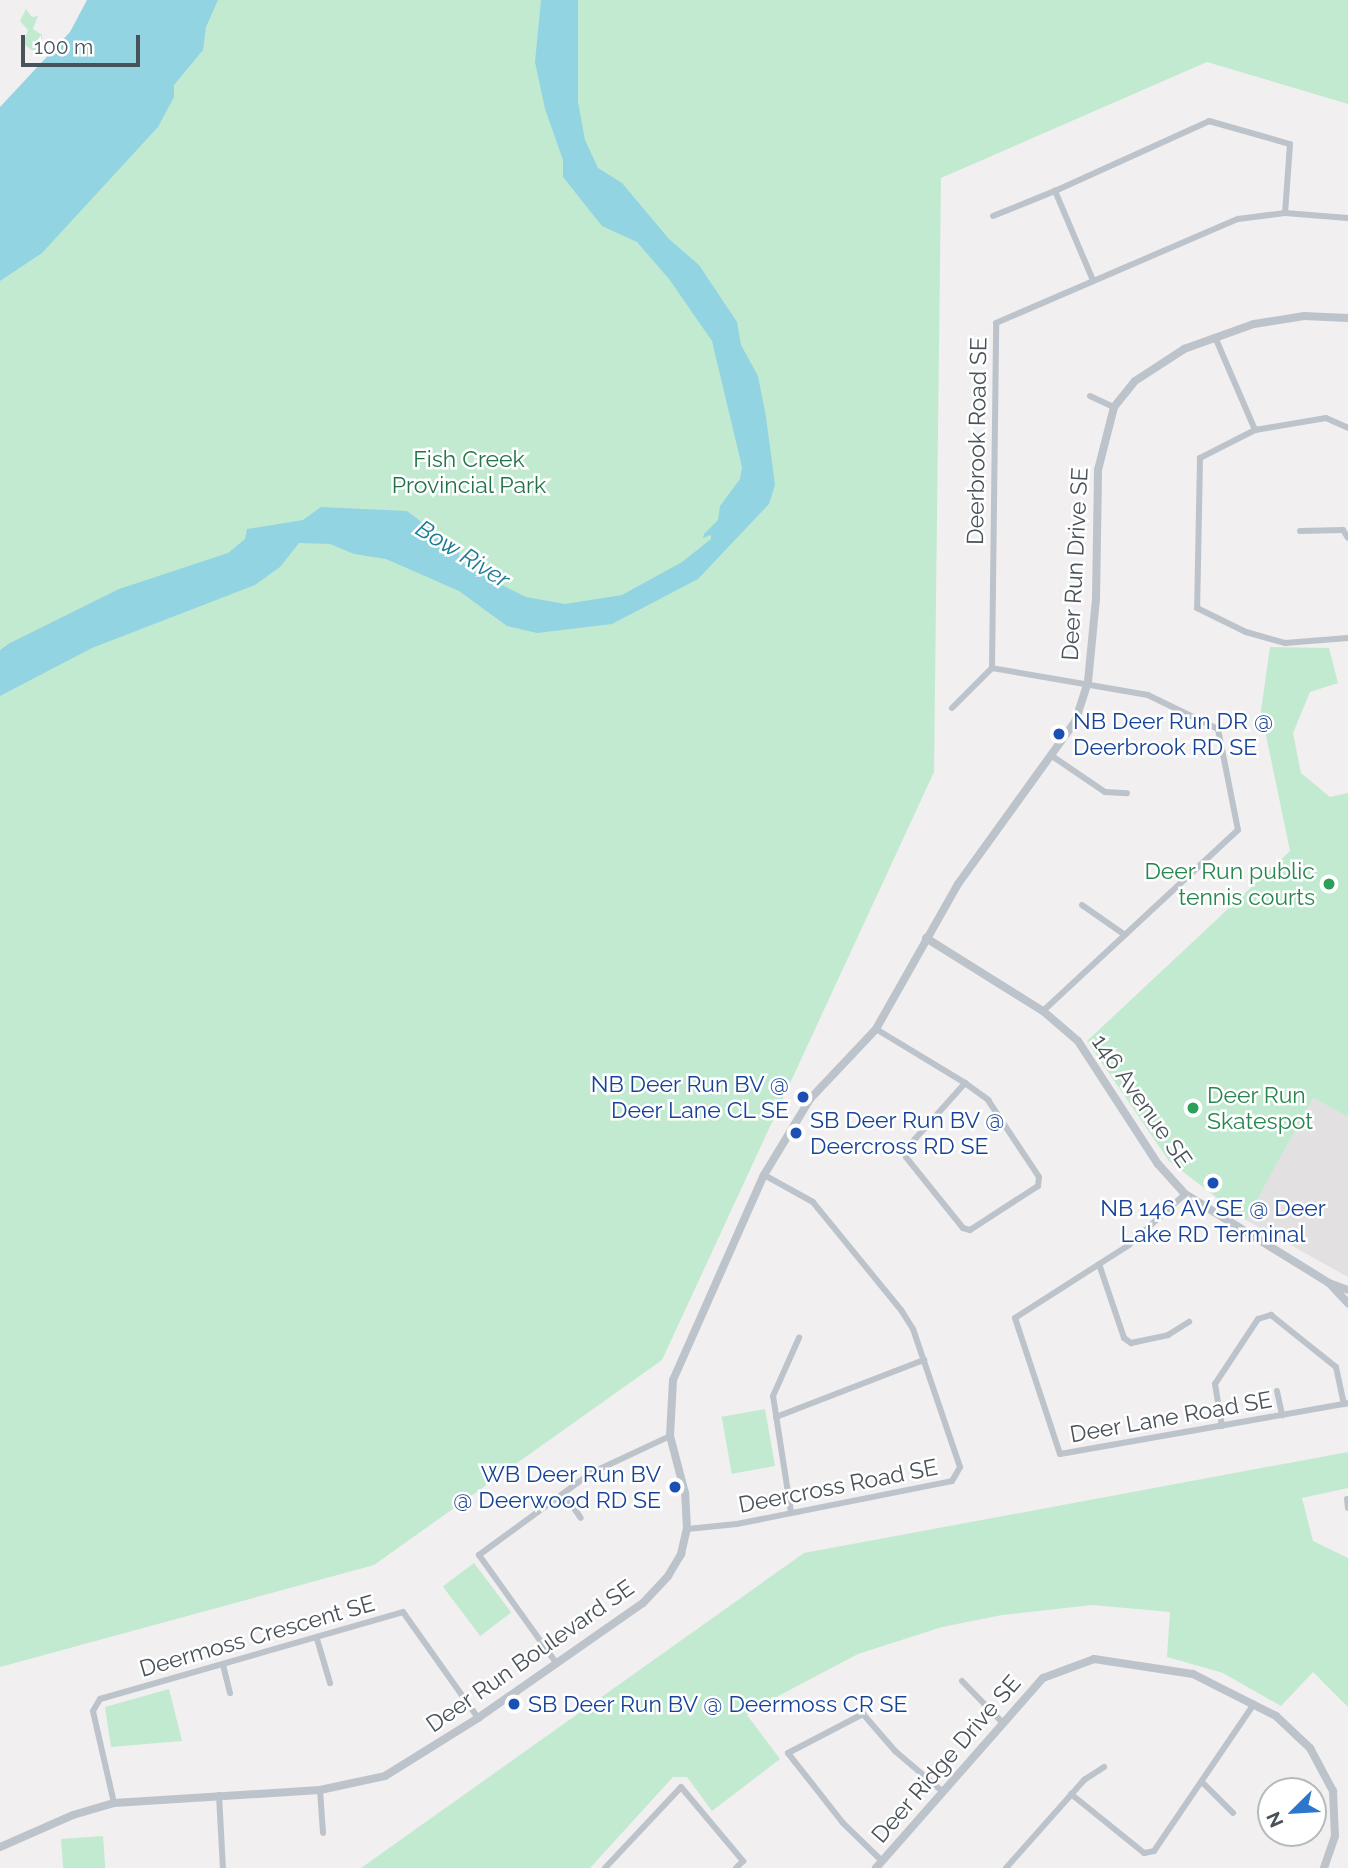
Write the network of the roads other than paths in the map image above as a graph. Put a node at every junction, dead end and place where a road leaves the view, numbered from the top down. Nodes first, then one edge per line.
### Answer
1 (1055, 191) junction
2 (1285, 213) junction
3 (993, 216) dead end
4 (1348, 218) edge
5 (1092, 278) junction
6 (1348, 318) edge
7 (1215, 337) junction
8 (1090, 396) dead end
9 (1114, 407) junction
10 (1348, 428) edge
11 (1255, 430) junction
12 (1300, 531) dead end
13 (1348, 538) edge
14 (1348, 638) edge
15 (992, 668) junction
16 (1088, 682) junction
17 (952, 708) dead end
18 (1052, 756) junction
19 (1127, 793) dead end
20 (1082, 905) dead end
21 (1125, 935) junction
22 (926, 938) junction
23 (1043, 1011) junction
24 (876, 1029) junction
25 (965, 1083) junction
26 (764, 1175) junction
27 (1185, 1194) junction
28 (1099, 1264) junction
29 (1329, 1283) junction
30 (1348, 1290) edge
31 (1348, 1303) edge
32 (1189, 1322) dead end
33 (799, 1338) dead end
34 (924, 1360) junction
35 (1277, 1391) dead end
36 (1346, 1403) edge
37 (1282, 1415) junction
38 (776, 1418) junction
39 (1222, 1426) junction
40 (670, 1436) junction
41 (564, 1494) junction
42 (1346, 1499) edge
43 (1348, 1508) edge
44 (791, 1512) junction
45 (580, 1518) dead end
46 (687, 1529) junction
47 (317, 1639) junction
48 (557, 1664) junction
49 (223, 1665) junction
50 (962, 1681) dead end
51 (330, 1683) dead end
52 (230, 1693) dead end
53 (1255, 1702) junction
54 (478, 1718) junction
55 (1002, 1722) junction
56 (1104, 1767) dead end
57 (1203, 1784) junction
58 (320, 1790) junction
59 (942, 1791) junction
60 (1071, 1794) junction
61 (219, 1795) junction
62 (114, 1803) junction
63 (1233, 1813) dead end
64 (323, 1833) dead end
65 (1, 1848) edge
66 (879, 1864) edge
67 (1009, 1867) edge
68 (223, 1868) edge
69 (605, 1868) edge
70 (736, 1868) edge
71 (1324, 1868) edge

1 - 2 street
1 - 3 street
1 - 5 street
2 - 4 street, Deerbrook Road SE
2 - 5 street, Deerbrook Road SE
5 - 15 street, Deerbrook Road SE
6 - 7 street, Deer Run Drive SE
7 - 9 street, Deer Run Drive SE
7 - 11 street
8 - 9 street
9 - 16 street, Deer Run Drive SE
10 - 11 street
11 - 14 street
12 - 13 street
15 - 16 street
15 - 17 street
16 - 18 street, Deer Run Drive SE
16 - 21 street
18 - 19 street
18 - 22 street, Deer Run Drive SE
20 - 21 street
21 - 23 street
22 - 23 street, 146 Avenue SE
22 - 24 street, Deer Run Boulevard SE
23 - 27 street, 146 Avenue SE
24 - 25 street
24 - 26 street, Deer Run Boulevard SE
25 - 25 street
26 - 34 street, Deercross Road SE
26 - 40 street, Deer Run Boulevard SE
27 - 28 street, Deer Lane Road SE
27 - 29 street, 146 Avenue SE
28 - 32 street
28 - 39 street, Deer Lane Road SE
29 - 30 street, 146 Avenue SE
29 - 31 street, 146 Avenue SE
33 - 38 street
34 - 38 street
34 - 44 street, Deercross Road SE
35 - 37 street
36 - 37 street, Deer Lane Road SE
36 - 39 street
37 - 39 street, Deer Lane Road SE
38 - 44 street
40 - 41 street
40 - 46 street, Deer Run Boulevard SE
41 - 45 street
41 - 48 street
42 - 43 street
44 - 46 street, Deercross Road SE
46 - 48 street, Deer Run Boulevard SE
47 - 49 street, Deermoss Crescent SE
47 - 51 street
47 - 54 street, Deermoss Crescent SE
48 - 54 street, Deer Run Boulevard SE
49 - 52 street
49 - 62 street, Deermoss Crescent SE
50 - 55 street
53 - 55 street, Deer Ridge Drive SE
53 - 57 street
53 - 71 street, Deer Ridge Drive SE
54 - 58 street, Deer Run Boulevard SE
55 - 59 street, Deer Ridge Drive SE
56 - 60 street
57 - 60 street
57 - 63 street
58 - 61 street, Deer Run Boulevard SE
58 - 64 street
59 - 66 street, Deer Ridge Drive SE
59 - 66 street
60 - 67 street
61 - 62 street, Deer Run Boulevard SE
61 - 68 street
62 - 65 street, Deer Run Boulevard SE
69 - 70 street

